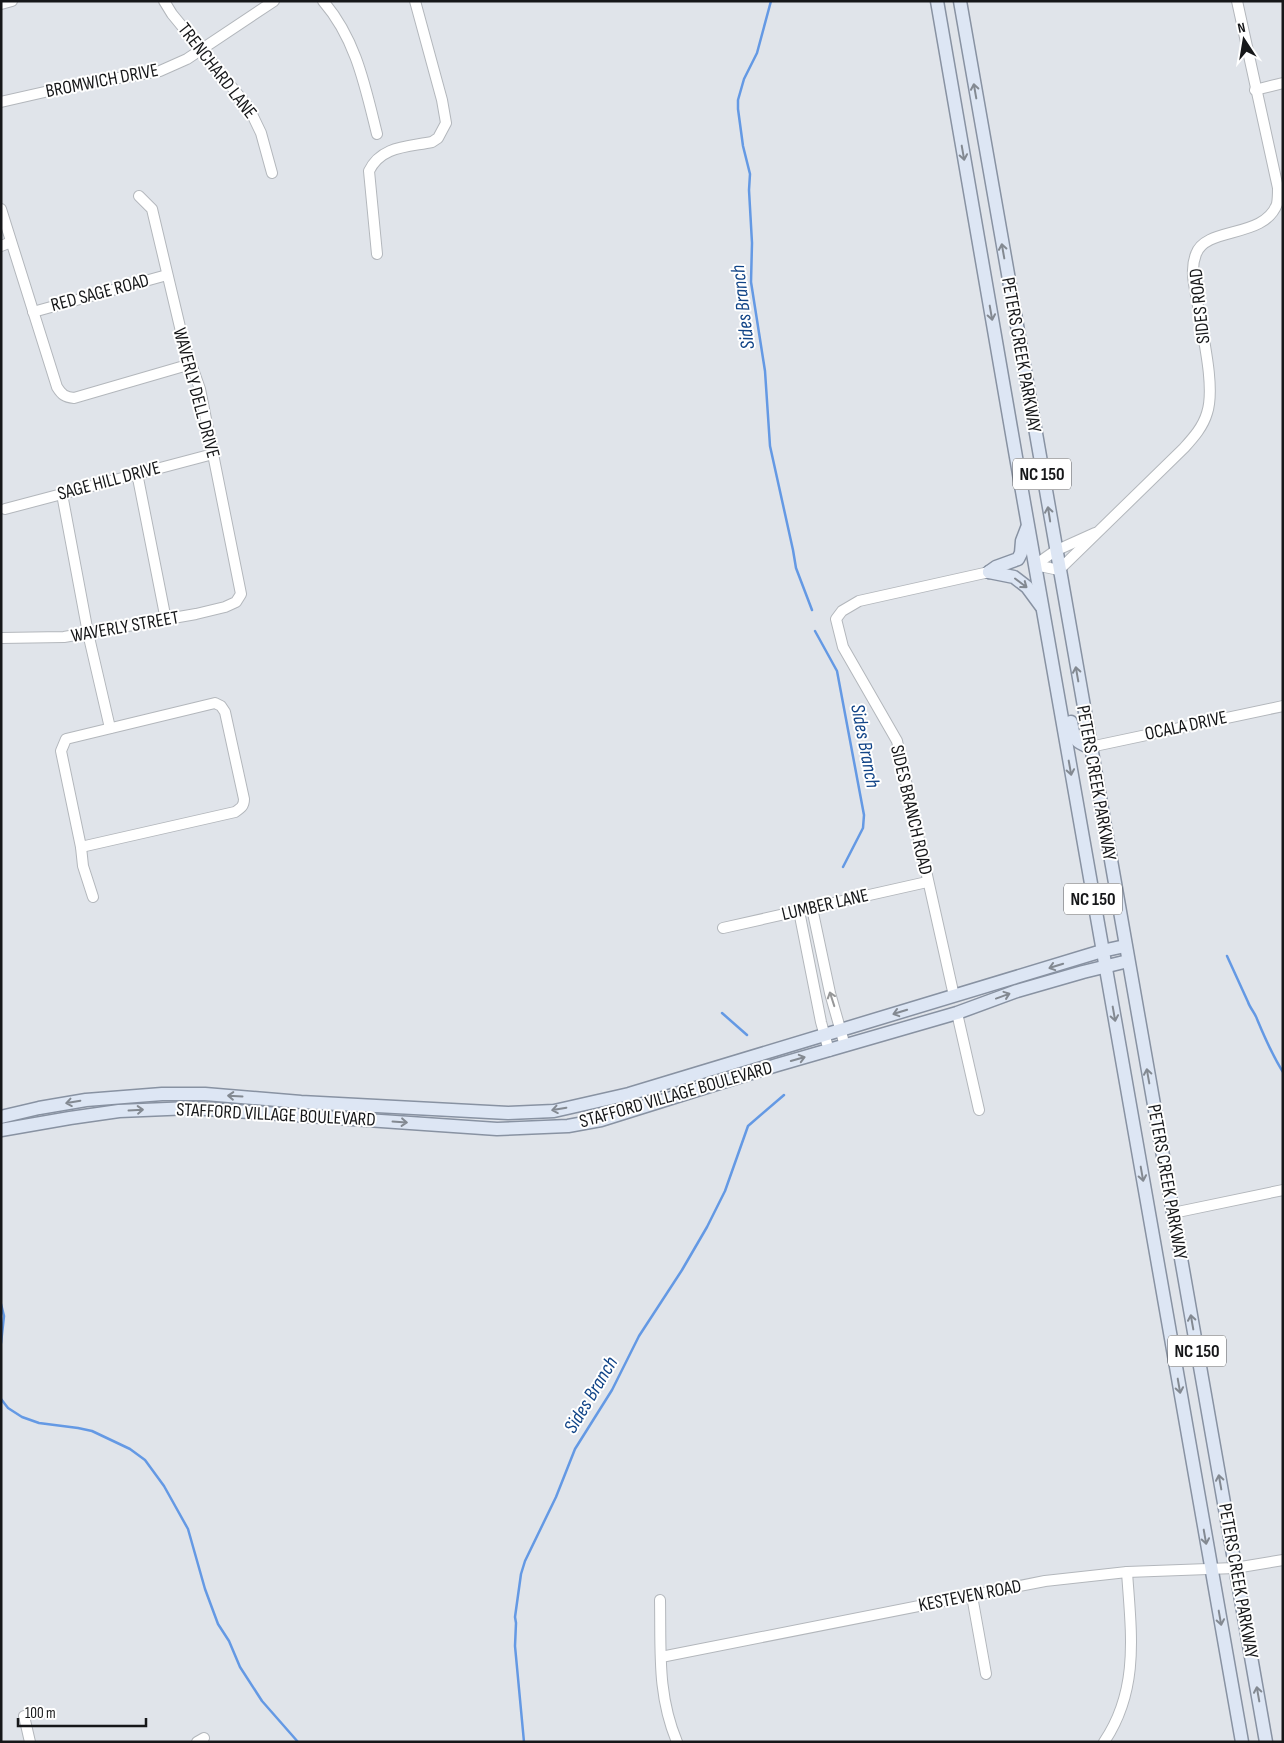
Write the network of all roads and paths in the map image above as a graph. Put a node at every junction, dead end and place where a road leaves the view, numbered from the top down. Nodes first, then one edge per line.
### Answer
1 (12, 1) edge
2 (164, 1) edge
3 (274, 1) edge
4 (323, 1) edge
5 (415, 1) edge
6 (937, 1) edge
7 (960, 1) edge
8 (1237, 1) edge
9 (1, 4) edge
10 (202, 49) junction
11 (1283, 83) edge
12 (1255, 90) junction
13 (1, 102) edge
14 (377, 134) dead end
15 (272, 173) dead end
16 (139, 196) dead end
17 (1, 209) edge
18 (6, 244) edge
19 (377, 254) dead end
20 (167, 275) junction
21 (33, 312) junction
22 (191, 364) junction
23 (213, 454) junction
24 (137, 473) junction
25 (62, 494) junction
26 (5, 509) dead end
27 (1028, 527) junction
28 (1100, 531) junction
29 (1055, 551) junction
30 (1035, 565) junction
31 (1058, 570) junction
32 (989, 572) junction
33 (241, 594) joint
34 (1042, 608) junction
35 (166, 620) junction
36 (88, 633) junction
37 (1, 638) edge
38 (1050, 651) junction
39 (1283, 706) edge
40 (110, 728) junction
41 (1090, 747) junction
42 (81, 846) junction
43 (927, 882) junction
44 (93, 897) dead end
45 (812, 908) junction
46 (799, 911) junction
47 (723, 928) dead end
48 (1125, 946) junction
49 (1102, 951) junction
50 (1128, 961) junction
51 (1105, 966) junction
52 (825, 969) junction
53 (811, 972) junction
54 (954, 996) junction
55 (957, 1013) junction
56 (841, 1030) junction
57 (824, 1034) junction
58 (846, 1046) junction
59 (829, 1051) junction
60 (979, 1110) dead end
61 (1, 1117) edge
62 (1, 1130) edge
63 (1283, 1190) edge
64 (1172, 1213) junction
65 (1283, 1560) edge
66 (1236, 1568) junction
67 (1211, 1570) junction
68 (1127, 1572) junction
69 (972, 1596) junction
70 (660, 1600) dead end
71 (661, 1657) junction
72 (986, 1674) dead end
73 (24, 1716) dead end
74 (30, 1742) edge
75 (678, 1742) edge
76 (1105, 1742) edge
77 (1242, 1742) edge
78 (1266, 1742) edge

1 - 9 street
2 - 10 street, TRENCHARD LANE
3 - 10 street, BROMWICH DRIVE
4 - 14 street
5 - 19 street
6 -> 27 main road, PETERS CREEK PARKWAY / NC 150
29 -> 7 main road, PETERS CREEK PARKWAY / NC 150
8 - 12 street, SIDES ROAD
10 - 13 street, BROMWICH DRIVE
10 - 15 street, TRENCHARD LANE
11 - 12 street
12 - 28 street, SIDES ROAD
16 - 20 street, WAVERLY DELL DRIVE
17 - 18 street
18 - 21 street
20 - 21 street, RED SAGE ROAD
20 - 22 street, WAVERLY DELL DRIVE
21 - 22 street
22 - 23 street, WAVERLY DELL DRIVE
23 - 24 street, SAGE HILL DRIVE
23 - 33 street, WAVERLY DELL DRIVE
24 - 25 street, SAGE HILL DRIVE
24 - 35 street
25 - 26 street, SAGE HILL DRIVE
25 - 36 street
27 - 30 main road, PETERS CREEK PARKWAY / NC 150
27 - 32 main road
28 - 29 street, SIDES ROAD
28 - 31 street, SIDES ROAD
29 - 30 street, SIDES ROAD
29 - 31 main road, PETERS CREEK PARKWAY / NC 150
30 - 31 street
30 - 34 main road, PETERS CREEK PARKWAY / NC 150
41 -> 31 main road, PETERS CREEK PARKWAY / NC 150
32 -> 34 main road
32 - 43 street, SIDES BRANCH ROAD
33 - 35 street, WAVERLY STREET
34 - 38 main road, PETERS CREEK PARKWAY / NC 150
35 - 36 street, WAVERLY STREET
36 - 37 street, WAVERLY STREET
36 - 40 street
38 - 41 main road
38 -> 49 main road, PETERS CREEK PARKWAY / NC 150
39 - 41 street, OCALA DRIVE
40 - 42 street
40 - 42 street
41 - 48 main road, PETERS CREEK PARKWAY / NC 150
42 - 44 street
43 - 45 street, LUMBER LANE
43 - 54 street, SIDES BRANCH ROAD
45 - 46 street, LUMBER LANE
45 - 52 street
46 - 47 street, LUMBER LANE
46 - 53 street
48 - 49 main road, STAFFORD VILLAGE BOULEVARD
48 - 50 main road, PETERS CREEK PARKWAY / NC 150
49 - 51 main road, PETERS CREEK PARKWAY / NC 150
49 -> 54 main road, STAFFORD VILLAGE BOULEVARD
50 - 51 main road, STAFFORD VILLAGE BOULEVARD
64 -> 50 main road, PETERS CREEK PARKWAY / NC 150
55 -> 51 main road, STAFFORD VILLAGE BOULEVARD
51 -> 67 main road, PETERS CREEK PARKWAY / NC 150
52 - 53 street
56 -> 52 street
53 - 57 street
54 -> 56 main road, STAFFORD VILLAGE BOULEVARD
55 - 58 main road, STAFFORD VILLAGE BOULEVARD
55 - 60 street
56 - 57 main road, STAFFORD VILLAGE BOULEVARD
56 - 58 street
57 - 59 street
57 -> 61 main road, STAFFORD VILLAGE BOULEVARD
58 - 59 main road, STAFFORD VILLAGE BOULEVARD
62 -> 59 main road, STAFFORD VILLAGE BOULEVARD
63 - 64 street
66 -> 64 main road, PETERS CREEK PARKWAY / NC 150
65 - 66 street, KESTEVEN ROAD
66 - 67 street, KESTEVEN ROAD
78 -> 66 main road, PETERS CREEK PARKWAY / NC 150
67 - 68 street, KESTEVEN ROAD
67 -> 77 main road, PETERS CREEK PARKWAY / NC 150
68 - 69 street, KESTEVEN ROAD
68 - 76 street
69 - 71 street, KESTEVEN ROAD
69 - 72 street
70 - 71 street
71 - 75 street
73 - 74 street

